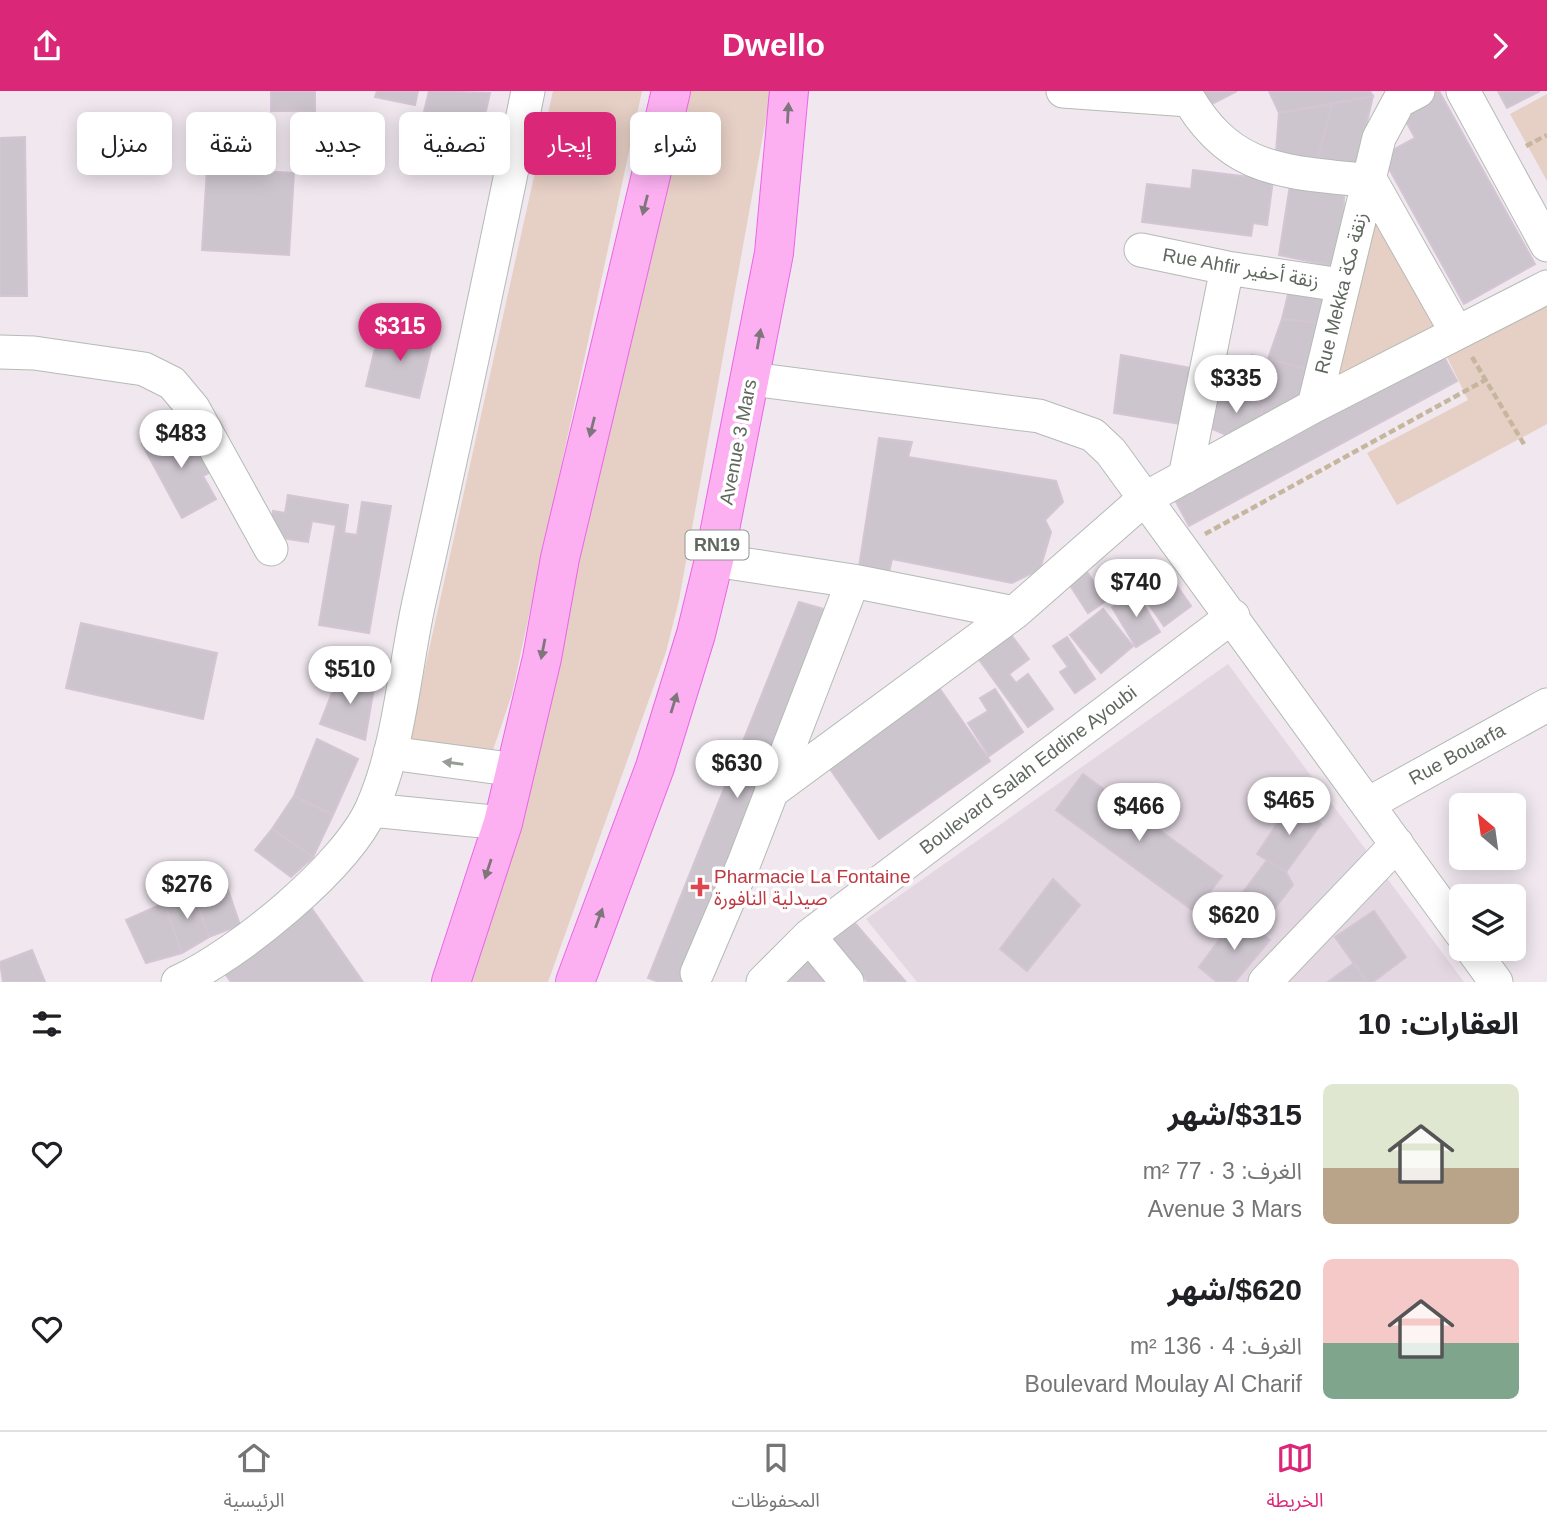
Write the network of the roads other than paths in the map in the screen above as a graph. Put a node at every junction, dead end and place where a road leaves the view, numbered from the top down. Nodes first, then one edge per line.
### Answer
1 (528, 91) edge
2 (671, 91) edge
3 (789, 91) edge
4 (1063, 91) edge
5 (1463, 91) edge
6 (1150, 94) edge
7 (1403, 94) edge
8 (1186, 96) edge
9 (1371, 181) junction
10 (1547, 245) edge
11 (1141, 250) dead end
12 (1227, 268) junction
13 (1341, 285) junction
14 (1547, 287) edge
15 (1457, 333) junction
16 (0, 352) edge
17 (751, 379) junction
18 (1314, 406) junction
19 (1185, 477) junction
20 (1144, 499) junction
21 (271, 549) dead end
22 (715, 560) junction
23 (853, 581) junction
24 (1014, 613) junction
25 (1233, 616) junction
26 (1547, 705) edge
27 (390, 753) junction
28 (516, 770) junction
29 (772, 792) junction
30 (1368, 804) junction
31 (371, 810) junction
32 (503, 823) junction
33 (1397, 844) junction
34 (1449, 916) edge
35 (809, 936) junction
36 (1481, 961) edge
37 (697, 973) dead end
38 (178, 982) edge
39 (451, 982) edge
40 (575, 982) edge
41 (763, 982) edge
42 (847, 982) edge
43 (1265, 982) edge
44 (1496, 982) edge

1 - 27 street
2 -> 28 main road
17 -> 3 main road, Avenue 3 Mars / RN19
4 - 6 street
5 - 10 street
6 - 8 street
7 - 9 street, Rue Mekka زنقة مكة
8 - 9 street
9 - 13 street, Rue Mekka زنقة مكة
9 - 15 street, Rue Mekka زنقة مكة
11 - 12 street, Rue Ahfir زنقة أحفير
12 - 13 street, Rue Ahfir زنقة أحفير
12 - 19 street
13 - 18 street, Rue Mekka زنقة مكة
14 - 15 street
15 - 18 street
16 - 21 street
17 - 20 street
17 - 22 main road, Avenue 3 Mars / RN19
18 - 19 street
19 - 20 street
20 - 24 street
20 - 25 street
22 - 23 street
40 -> 22 main road, Avenue 3 Mars / RN19
23 - 24 street
23 - 29 street
24 - 29 street
25 - 30 street
25 - 35 street, Boulevard Salah Eddine Ayoubi
26 - 30 street, Rue Bouarfa
28 -> 27 street
27 - 31 street
28 - 32 main road
29 - 37 street
30 - 33 street
31 - 32 street
31 - 38 street
32 -> 39 main road
33 - 34 street
33 - 43 street
35 - 41 street, Boulevard Salah Eddine Ayoubi
35 - 42 street
36 - 44 street

